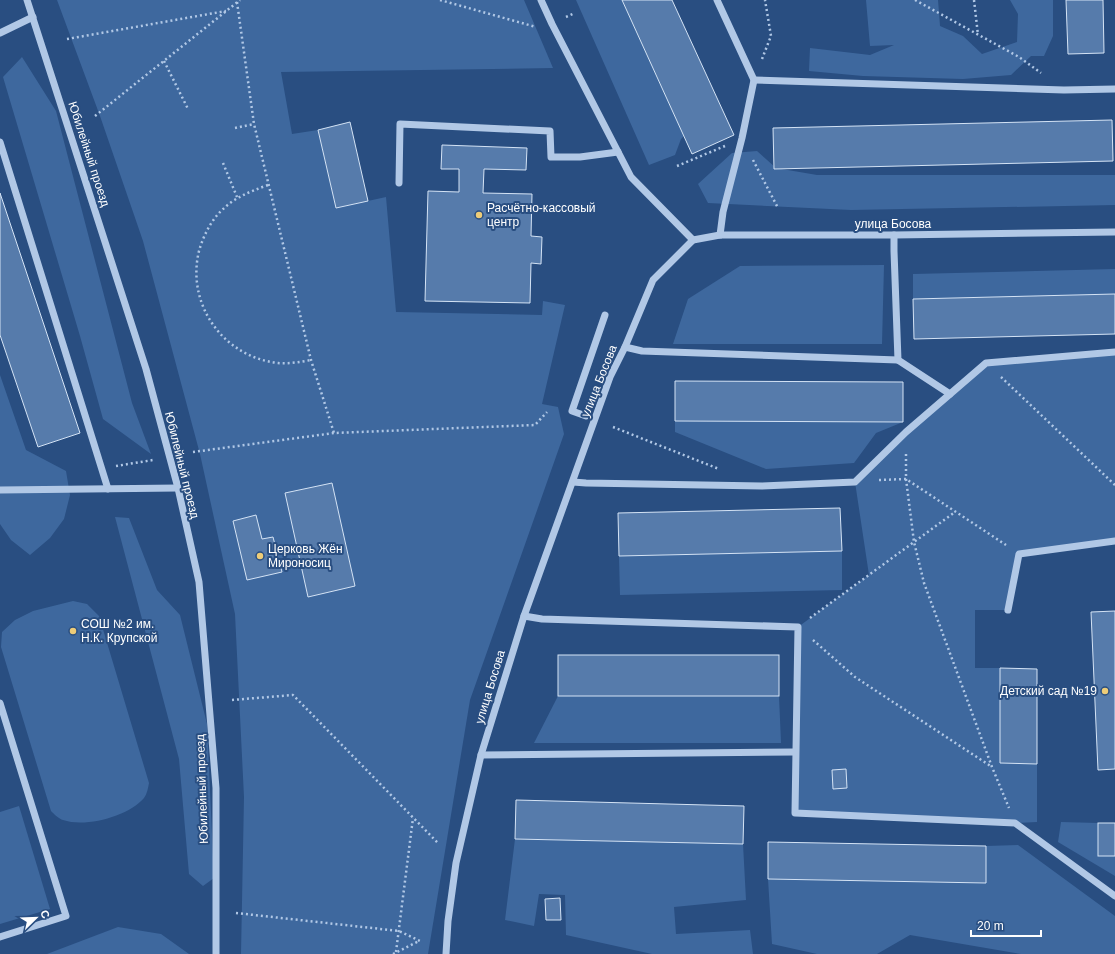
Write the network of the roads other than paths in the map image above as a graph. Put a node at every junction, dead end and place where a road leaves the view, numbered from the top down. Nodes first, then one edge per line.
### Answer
1 (27, 0) edge
2 (541, 0) edge
3 (717, 0) edge
4 (34, 17) junction
5 (0, 33) edge
6 (754, 80) junction
7 (1115, 89) edge
8 (0, 142) edge
9 (618, 152) junction
10 (400, 183) dead end
11 (1115, 232) edge
12 (720, 235) junction
13 (894, 235) junction
14 (693, 240) junction
15 (605, 315) dead end
16 (625, 347) junction
17 (1115, 352) edge
18 (898, 360) junction
19 (950, 394) junction
20 (586, 416) dead end
21 (573, 482) junction
22 (108, 488) junction
23 (178, 488) junction
24 (0, 490) edge
25 (1115, 541) edge
26 (1008, 610) dead end
27 (524, 616) junction
28 (0, 703) edge
29 (795, 752) junction
30 (480, 755) junction
31 (1115, 896) edge
32 (0, 937) edge
33 (216, 954) edge
34 (446, 954) edge

1 - 4 street, Юбилейный проезд
2 - 9 street
3 - 6 street
4 - 5 street
4 - 23 street, Юбилейный проезд
6 - 7 street
6 - 12 street
8 - 22 street
9 - 10 street
9 - 14 street
11 - 13 street, улица Босова
12 - 13 street, улица Босова
12 - 14 street, улица Босова
13 - 18 street
14 - 16 street, улица Босова
15 - 20 street
16 - 18 street
16 - 21 street, улица Босова
17 - 19 street
18 - 19 street
19 - 21 street
21 - 27 street, улица Босова
22 - 23 street
22 - 24 street
23 - 33 street, Юбилейный проезд
25 - 26 street
27 - 29 street
27 - 30 street, улица Босова
28 - 32 street
29 - 30 street
29 - 31 street
30 - 34 street, улица Босова

